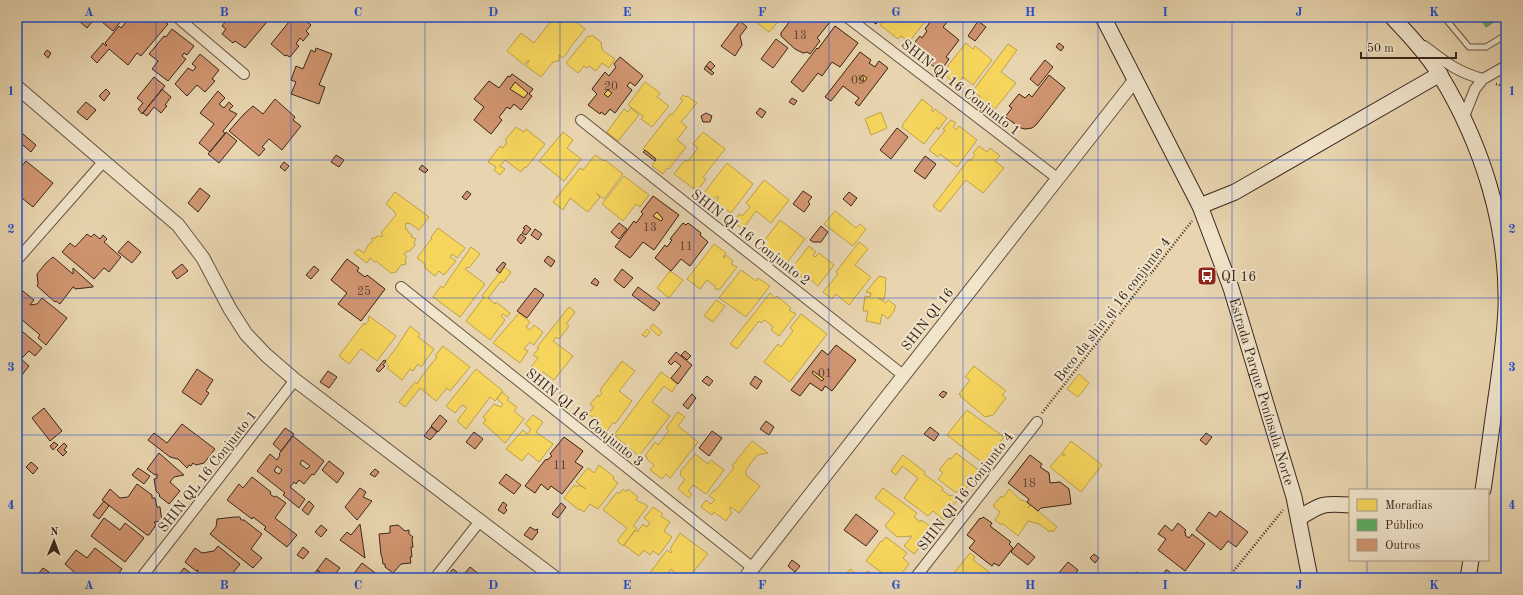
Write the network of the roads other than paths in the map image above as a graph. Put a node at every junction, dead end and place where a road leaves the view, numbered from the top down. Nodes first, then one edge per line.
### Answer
1 (177, 17) edge
2 (847, 17) edge
3 (1103, 17) edge
4 (1392, 17) edge
5 (1444, 17) edge
6 (1506, 35) edge
7 (1411, 37) junction
8 (1506, 66) edge
9 (244, 74) dead end
10 (1440, 74) junction
11 (1483, 79) junction
12 (1135, 80) junction
13 (17, 87) edge
14 (1463, 119) junction
15 (581, 120) dead end
16 (104, 160) junction
17 (1057, 178) junction
18 (1200, 206) junction
19 (17, 260) edge
20 (401, 287) dead end
21 (903, 375) junction
22 (295, 380) junction
23 (1037, 422) road end
24 (1483, 489) edge
25 (1349, 505) edge
26 (1299, 518) junction
27 (480, 521) junction
28 (1472, 561) edge
29 (749, 573) edge
30 (141, 578) edge
31 (435, 578) edge
32 (555, 578) edge
33 (915, 578) edge
34 (1310, 578) edge
35 (1468, 578) edge

1 - 9 street
2 - 17 street, SHIN QI 16 Conjunto 1
3 - 12 main road, Estrada Parque Península Norte
4 - 7 main road
5 - 6 lane
7 - 10 main road
7 - 11 street
8 - 11 street
10 - 14 main road
10 - 18 main road
11 - 14 street
12 - 17 street, SHIN QI 16
12 - 18 main road, Estrada Parque Península Norte
13 - 16 street
14 - 24 main road
15 - 21 street, SHIN QI 16 Conjunto 2
16 - 19 street
16 - 22 street
17 - 21 street, SHIN QI 16
18 - 26 main road, Estrada Parque Península Norte
20 - 29 street, SHIN QI 16 Conjunto 3
21 - 29 street, SHIN QI 16
22 - 27 street
22 - 30 street, SHIN QL 16 Conjunto 1
23 - 33 street, SHIN QI 16 Conjunto 4
25 - 26 main road
26 - 34 main road, Estrada Parque Península Norte
27 - 31 street
27 - 32 street
28 - 35 main road

